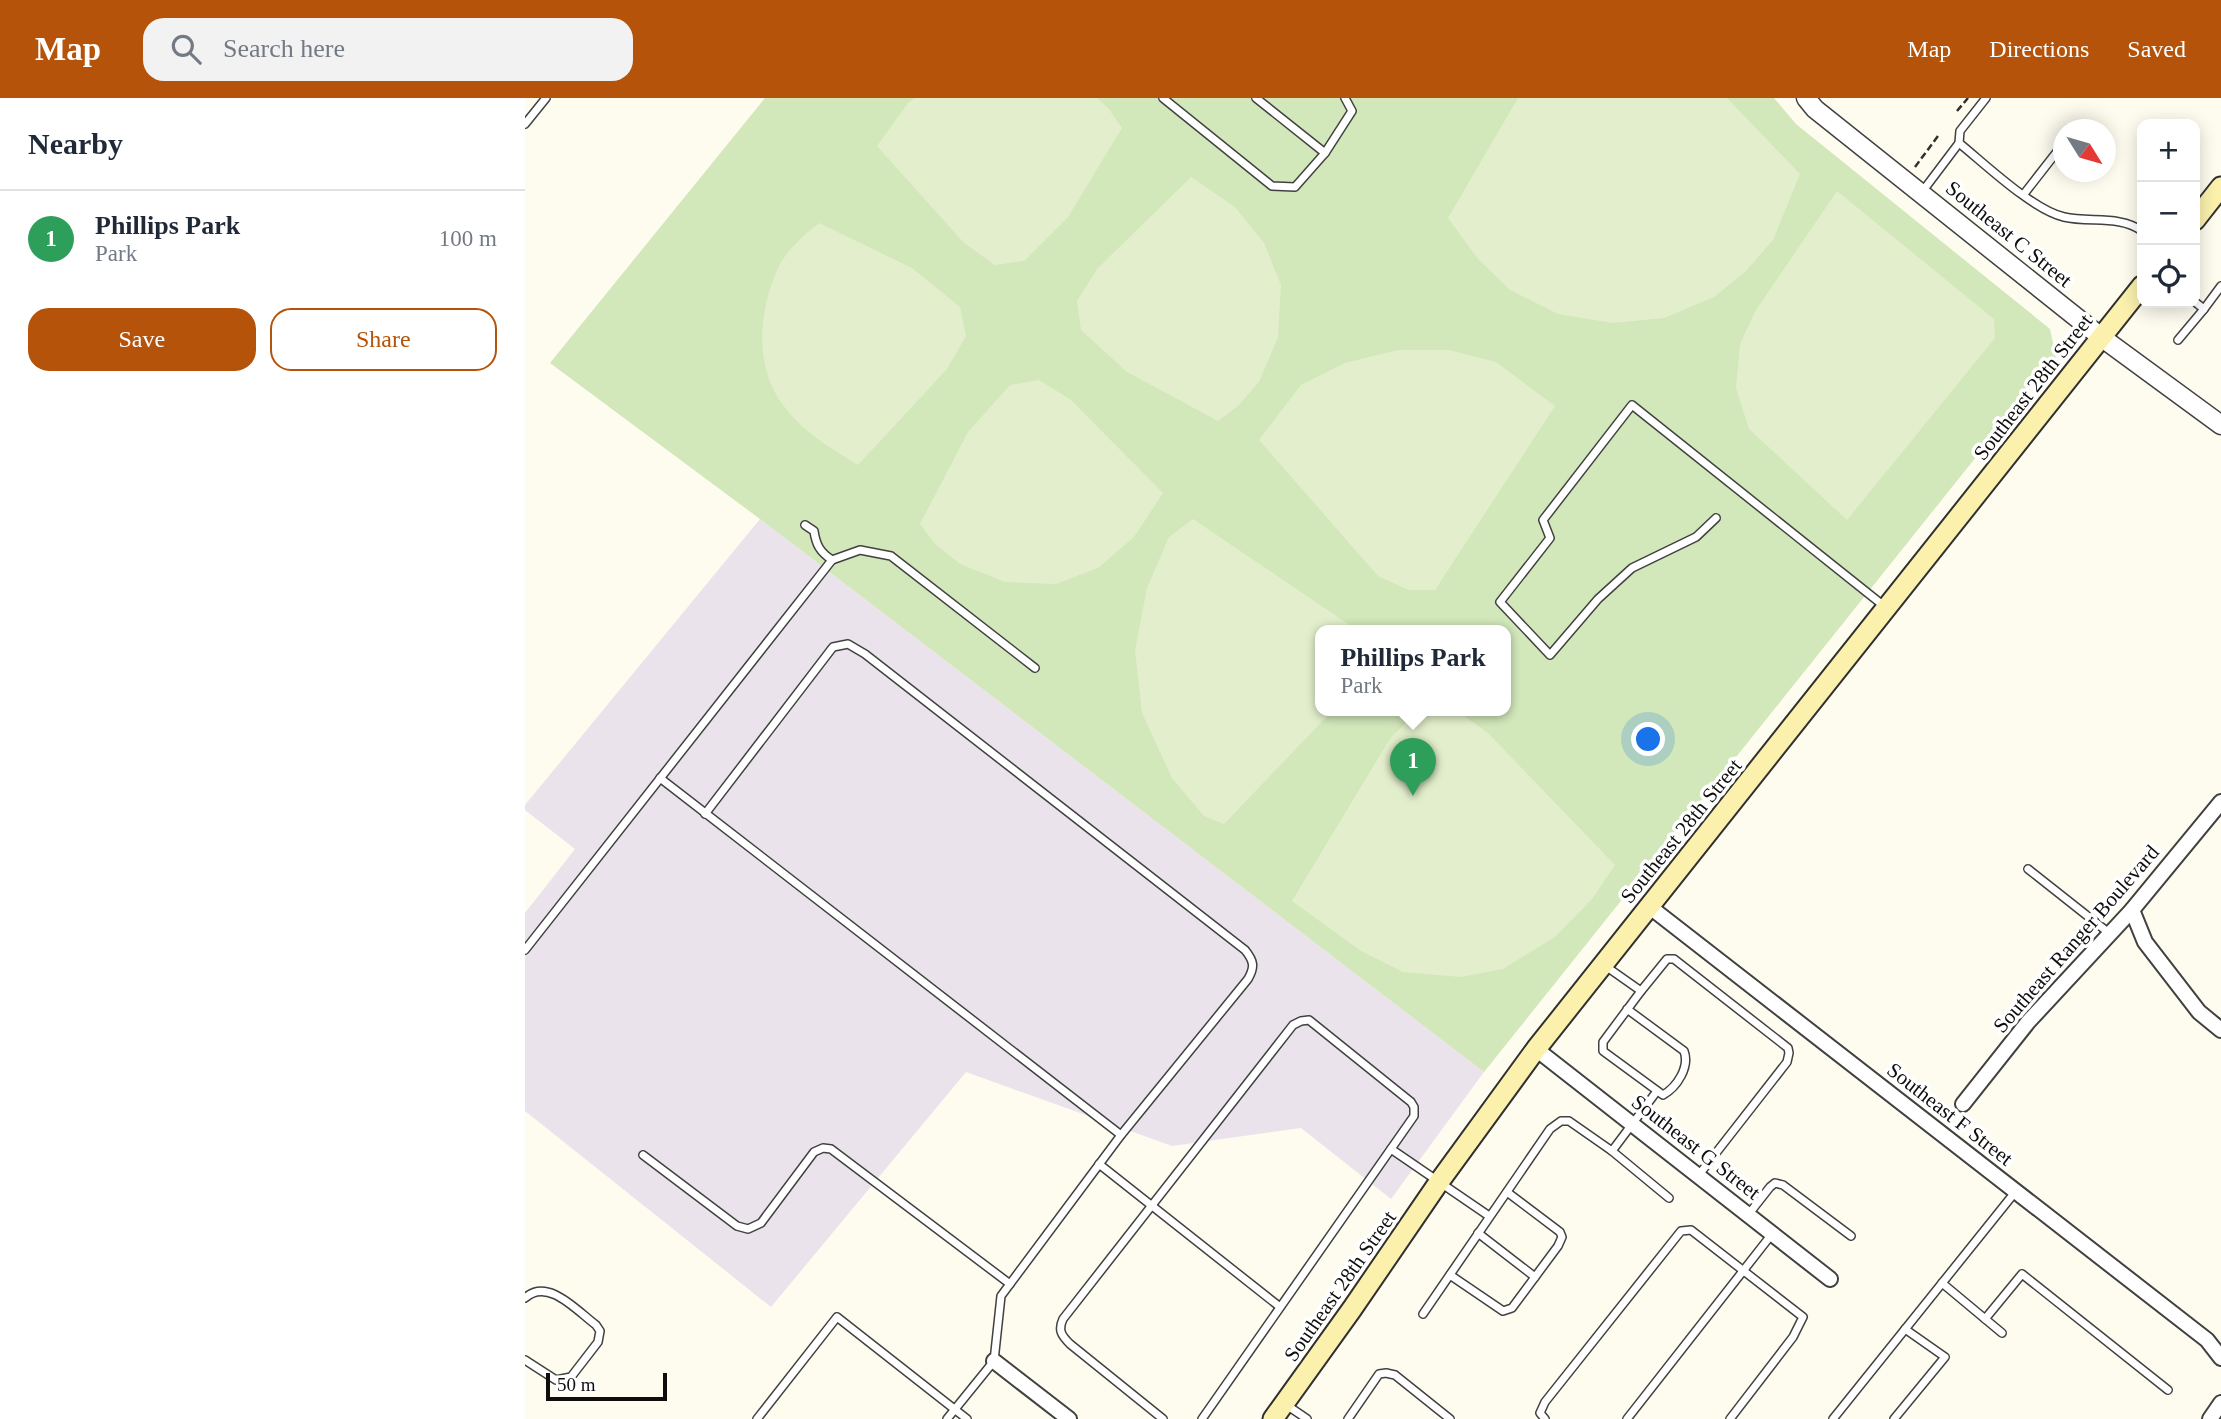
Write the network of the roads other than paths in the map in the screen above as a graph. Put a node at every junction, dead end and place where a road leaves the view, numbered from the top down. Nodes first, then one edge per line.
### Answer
1 (546, 98) edge
2 (1163, 98) edge
3 (1256, 98) edge
4 (1345, 98) edge
5 (1806, 98) edge
6 (1986, 98) edge
7 (525, 124) edge
8 (1959, 143) junction
9 (1325, 153) junction
10 (2053, 157) edge
11 (2220, 189) edge
12 (1921, 193) junction
13 (2024, 194) junction
14 (2200, 214) edge
15 (2137, 227) edge
16 (2221, 286) edge
17 (2137, 292) edge
18 (2200, 306) edge
19 (2204, 309) junction
20 (2101, 337) junction
21 (2178, 340) dead end
22 (2221, 425) edge
23 (1716, 518) dead end
24 (805, 525) dead end
25 (832, 560) junction
26 (1888, 608) junction
27 (1035, 668) dead end
28 (660, 778) junction
29 (2221, 802) edge
30 (705, 814) junction
31 (2028, 869) dead end
32 (1650, 906) junction
33 (2132, 910) junction
34 (2109, 933) junction
35 (525, 950) edge
36 (1603, 965) junction
37 (1641, 991) junction
38 (1627, 1009) junction
39 (2221, 1030) edge
40 (1537, 1049) junction
41 (1657, 1091) junction
42 (1963, 1104) dead end
43 (1633, 1125) junction
44 (1121, 1135) junction
45 (1391, 1149) junction
46 (1612, 1150) junction
47 (643, 1155) dead end
48 (1100, 1164) junction
49 (1698, 1176) junction
50 (1439, 1182) junction
51 (2016, 1191) junction
52 (1507, 1192) junction
53 (1669, 1198) dead end
54 (1152, 1205) junction
55 (1748, 1215) junction
56 (1489, 1216) junction
57 (1478, 1233) junction
58 (1772, 1234) junction
59 (1851, 1236) dead end
60 (1743, 1271) junction
61 (1450, 1275) junction
62 (1535, 1277) junction
63 (1830, 1279) dead end
64 (1942, 1283) junction
65 (1010, 1284) junction
66 (525, 1298) edge
67 (1280, 1307) junction
68 (1423, 1314) dead end
69 (1985, 1320) junction
70 (1905, 1329) junction
71 (2002, 1333) dead end
72 (2221, 1358) edge
73 (525, 1360) edge
74 (994, 1361) junction
75 (2168, 1390) dead end
76 (2221, 1403) edge
77 (955, 1409) junction
78 (1279, 1411) edge
79 (757, 1419) edge
80 (947, 1419) edge
81 (967, 1419) edge
82 (1069, 1419) edge
83 (1163, 1419) edge
84 (1202, 1419) edge
85 (1307, 1419) edge
86 (1347, 1419) edge
87 (1450, 1419) edge
88 (1545, 1419) edge
89 (1627, 1419) edge
90 (1730, 1419) edge
91 (1833, 1419) edge
92 (1893, 1419) edge
93 (2210, 1419) edge

1 - 7 lane
2 - 9 lane
3 - 9 lane
4 - 9 lane
5 - 12 street, Southeast C Street
6 - 8 lane
8 - 12 lane
8 - 13 lane
10 - 13 lane
11 - 14 main road
12 - 20 street, Southeast C Street
13 - 15 lane
16 - 19 lane
17 - 20 main road, Southeast 28th Street
18 - 19 lane
19 - 21 lane
20 - 22 street, Southeast C Street
20 - 26 main road, Southeast 28th Street
23 - 26 lane
24 - 25 lane
25 - 27 lane
25 - 28 lane
26 - 32 main road, Southeast 28th Street
28 - 30 lane
28 - 35 lane
29 - 33 street, Southeast Ranger Boulevard
30 - 44 lane
30 - 44 lane
31 - 34 lane
32 - 36 main road, Southeast 28th Street
32 - 51 street, Southeast F Street
33 - 34 street, Southeast Ranger Boulevard
33 - 39 street
34 - 42 street, Southeast Ranger Boulevard
36 - 37 lane
36 - 40 main road, Southeast 28th Street
37 - 38 lane
37 - 49 lane
38 - 41 lane
38 - 41 lane
40 - 43 street, Southeast G Street
40 - 50 main road, Southeast 28th Street
41 - 43 lane
43 - 46 lane
43 - 49 street, Southeast G Street
44 - 48 lane
45 - 50 lane
45 - 54 lane
45 - 67 lane
46 - 52 lane
46 - 53 lane
47 - 65 lane
48 - 54 lane
48 - 65 lane
49 - 55 street, Southeast G Street
50 - 56 lane
50 - 78 main road, Southeast 28th Street
51 - 64 lane
51 - 72 street, Southeast F Street
52 - 56 lane
52 - 62 lane
54 - 67 lane
54 - 83 lane
55 - 58 street, Southeast G Street
55 - 59 lane
56 - 57 lane
57 - 61 lane
57 - 62 lane
58 - 60 lane
58 - 63 street, Southeast G Street
60 - 88 lane
60 - 89 lane
60 - 90 lane
61 - 62 lane
61 - 68 lane
64 - 69 lane
64 - 70 lane
65 - 74 lane
66 - 73 lane
67 - 84 lane
69 - 71 lane
69 - 75 lane
70 - 91 lane
70 - 92 lane
74 - 77 lane
74 - 82 street
76 - 93 street
77 - 79 lane
77 - 80 lane
77 - 81 lane
78 - 85 lane
86 - 87 lane

